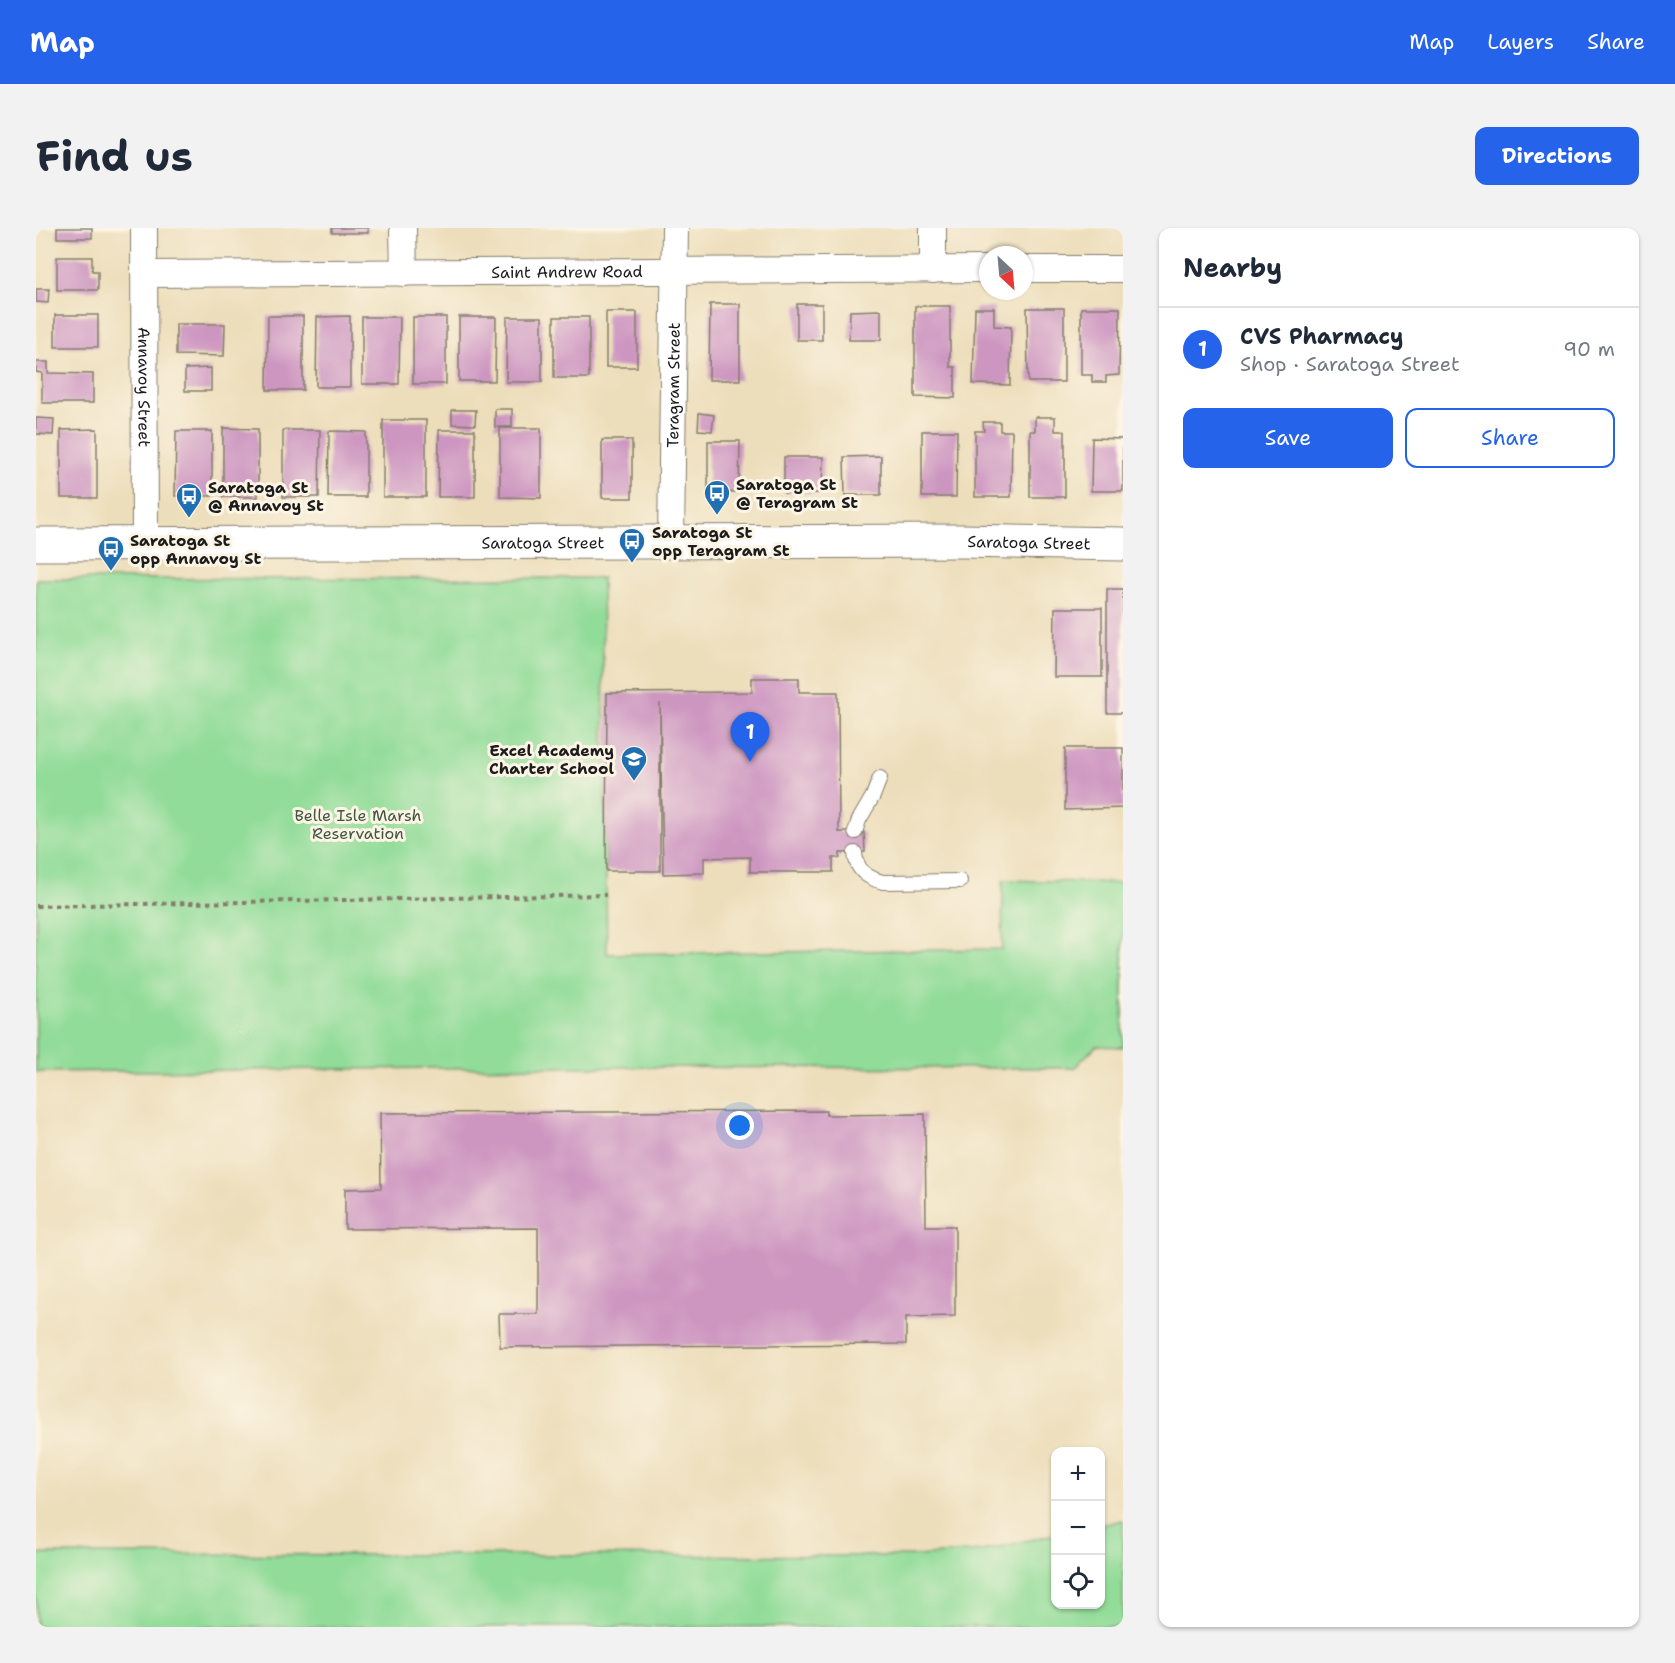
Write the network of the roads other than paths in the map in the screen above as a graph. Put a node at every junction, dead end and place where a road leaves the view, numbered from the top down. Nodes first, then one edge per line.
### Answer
1 (144, 228) edge
2 (404, 228) edge
3 (675, 228) edge
4 (933, 228) edge
5 (979, 269) edge
6 (1033, 269) edge
7 (1123, 269) edge
8 (933, 270) junction
9 (675, 271) junction
10 (404, 273) junction
11 (145, 274) junction
12 (671, 543) junction
13 (36, 544) edge
14 (1123, 544) edge
15 (146, 545) junction
16 (880, 778) dead end
17 (855, 832) dead end
18 (855, 852) dead end
19 (960, 881) dead end

1 - 11 street, Annavoy Street
2 - 10 street
3 - 9 street, Teragram Street
4 - 8 street
5 - 8 street, Saint Andrew Road
6 - 7 street
8 - 9 street, Saint Andrew Road
9 - 10 street, Saint Andrew Road
9 - 12 street, Teragram Street
10 - 11 street, Saint Andrew Road
11 - 15 street, Annavoy Street
12 - 14 main road, Saratoga Street
12 - 15 main road, Saratoga Street
13 - 15 main road, Saratoga Street
16 - 17 lane
18 - 19 lane

